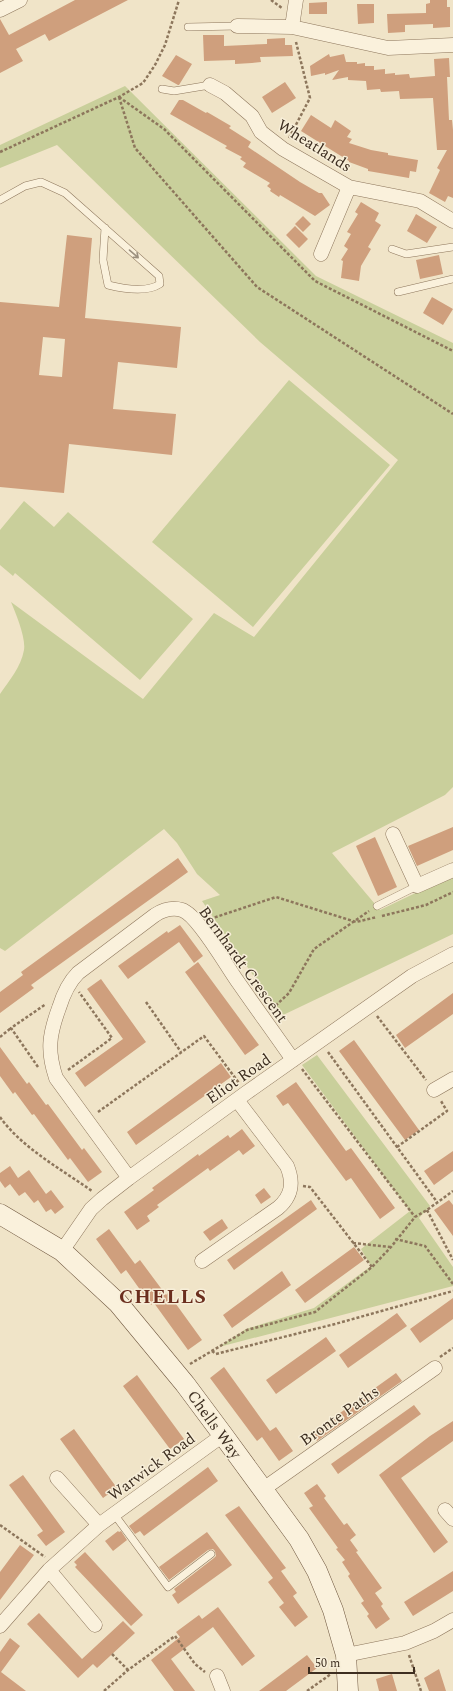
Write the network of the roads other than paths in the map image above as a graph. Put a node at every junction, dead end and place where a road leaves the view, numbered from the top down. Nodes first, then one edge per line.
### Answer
1 (20, 0) edge
2 (296, 0) edge
3 (0, 10) edge
4 (237, 26) joint
5 (188, 27) dead end
6 (292, 27) junction
7 (453, 46) edge
8 (210, 85) joint
9 (162, 89) dead end
10 (349, 187) junction
11 (0, 200) edge
12 (453, 221) edge
13 (105, 228) junction
14 (453, 247) edge
15 (392, 248) dead end
16 (321, 254) dead end
17 (453, 279) edge
18 (398, 292) dead end
19 (393, 834) dead end
20 (453, 870) edge
21 (417, 886) junction
22 (377, 906) road end
23 (453, 954) edge
24 (294, 1060) junction
25 (453, 1079) edge
26 (434, 1090) road end
27 (241, 1096) junction
28 (129, 1178) junction
29 (0, 1214) edge
30 (62, 1251) junction
31 (202, 1261) dead end
32 (435, 1368) dead end
33 (223, 1435) junction
34 (57, 1478) dead end
35 (262, 1490) junction
36 (114, 1514) junction
37 (99, 1525) junction
38 (211, 1554) dead end
39 (52, 1567) junction
40 (453, 1620) edge
41 (95, 1625) dead end
42 (0, 1626) edge
43 (346, 1662) junction
44 (217, 1676) road end
45 (223, 1691) edge
46 (348, 1691) edge

1 - 3 street
2 - 6 street
4 - 5 lane
4 - 6 street
6 - 7 street
8 - 9 lane
8 - 10 street, Wheatlands
10 - 12 street, Wheatlands
10 - 16 street, Wheatlands
11 - 13 lane
13 -> 13 lane
14 - 15 lane
17 - 18 lane
19 - 21 street
20 - 21 street
21 - 22 lane
23 - 24 street, Eliot Road
24 - 27 street, Eliot Road
24 - 28 street, Bernhardt Crescent
25 - 26 street
27 - 28 street, Eliot Road
27 - 31 street
28 - 30 street, Eliot Road
29 - 30 street, Chells Way
30 - 33 street, Chells Way
32 - 35 street, Bronte Paths
33 - 35 street, Chells Way
33 - 36 street, Warwick Road
34 - 37 street
35 - 43 street, Chells Way
36 - 37 street, Warwick Road
36 - 38 lane
37 - 39 street, Warwick Road
39 - 41 street
39 - 42 street, Warwick Road
40 - 43 street
43 - 46 street, Chells Way
44 - 45 street

